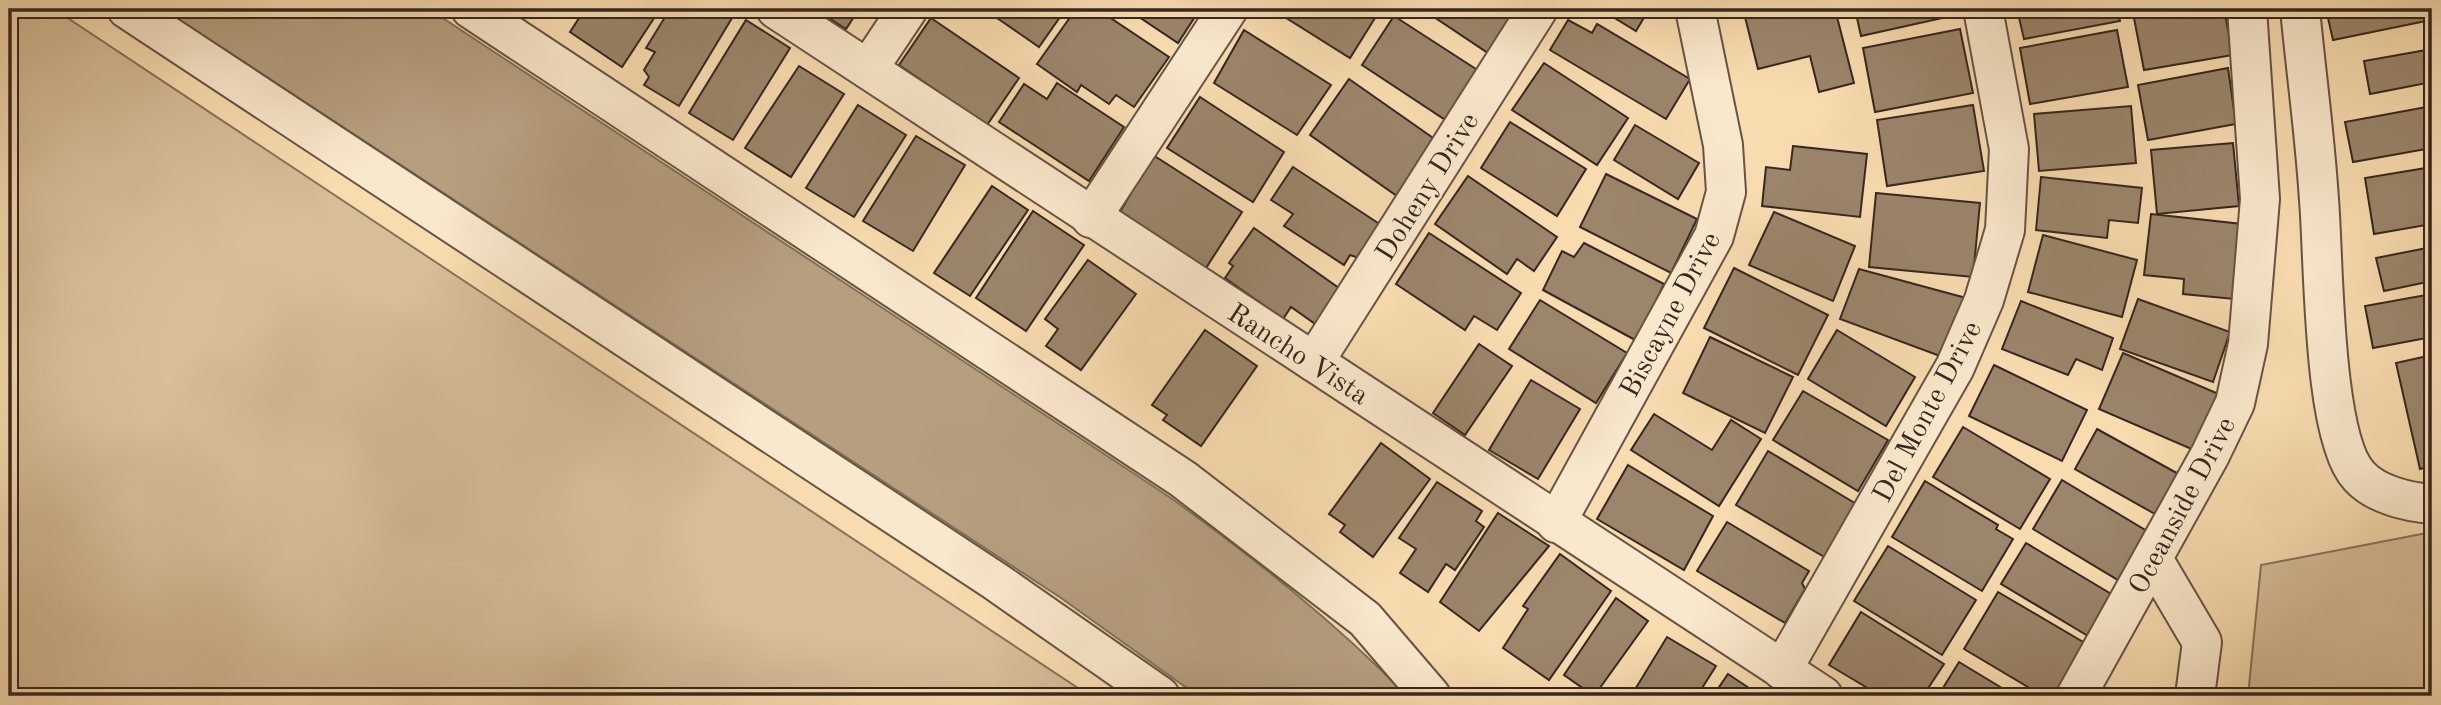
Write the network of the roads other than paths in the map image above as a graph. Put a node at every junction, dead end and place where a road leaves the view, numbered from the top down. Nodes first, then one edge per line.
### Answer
1 (127, 9) edge
2 (471, 9) edge
3 (776, 9) edge
4 (908, 9) edge
5 (1228, 9) edge
6 (1538, 9) edge
7 (1695, 9) edge
8 (1983, 9) edge
9 (2247, 9) edge
10 (2300, 9) edge
11 (868, 69) junction
12 (1091, 218) junction
13 (1314, 362) junction
14 (2432, 504) edge
15 (1556, 523) junction
16 (2153, 559) junction
17 (1782, 670) junction
18 (1160, 696) edge
19 (1431, 696) edge
20 (1823, 696) edge
21 (2076, 696) edge
22 (2195, 696) edge

1 - 18 lane
2 - 19 lane
3 - 11 lane, Rancho Vista
4 - 11 lane
5 - 12 lane
6 - 13 lane, Doheny Drive
7 - 15 lane, Biscayne Drive
8 - 17 lane, Del Monte Drive
9 - 16 lane, Oceanside Drive
10 - 14 lane
11 - 12 lane, Rancho Vista
12 - 13 lane, Rancho Vista
13 - 15 lane, Rancho Vista
15 - 17 lane, Rancho Vista
16 - 21 lane, Oceanside Drive
16 - 22 lane
17 - 20 lane, Rancho Vista

